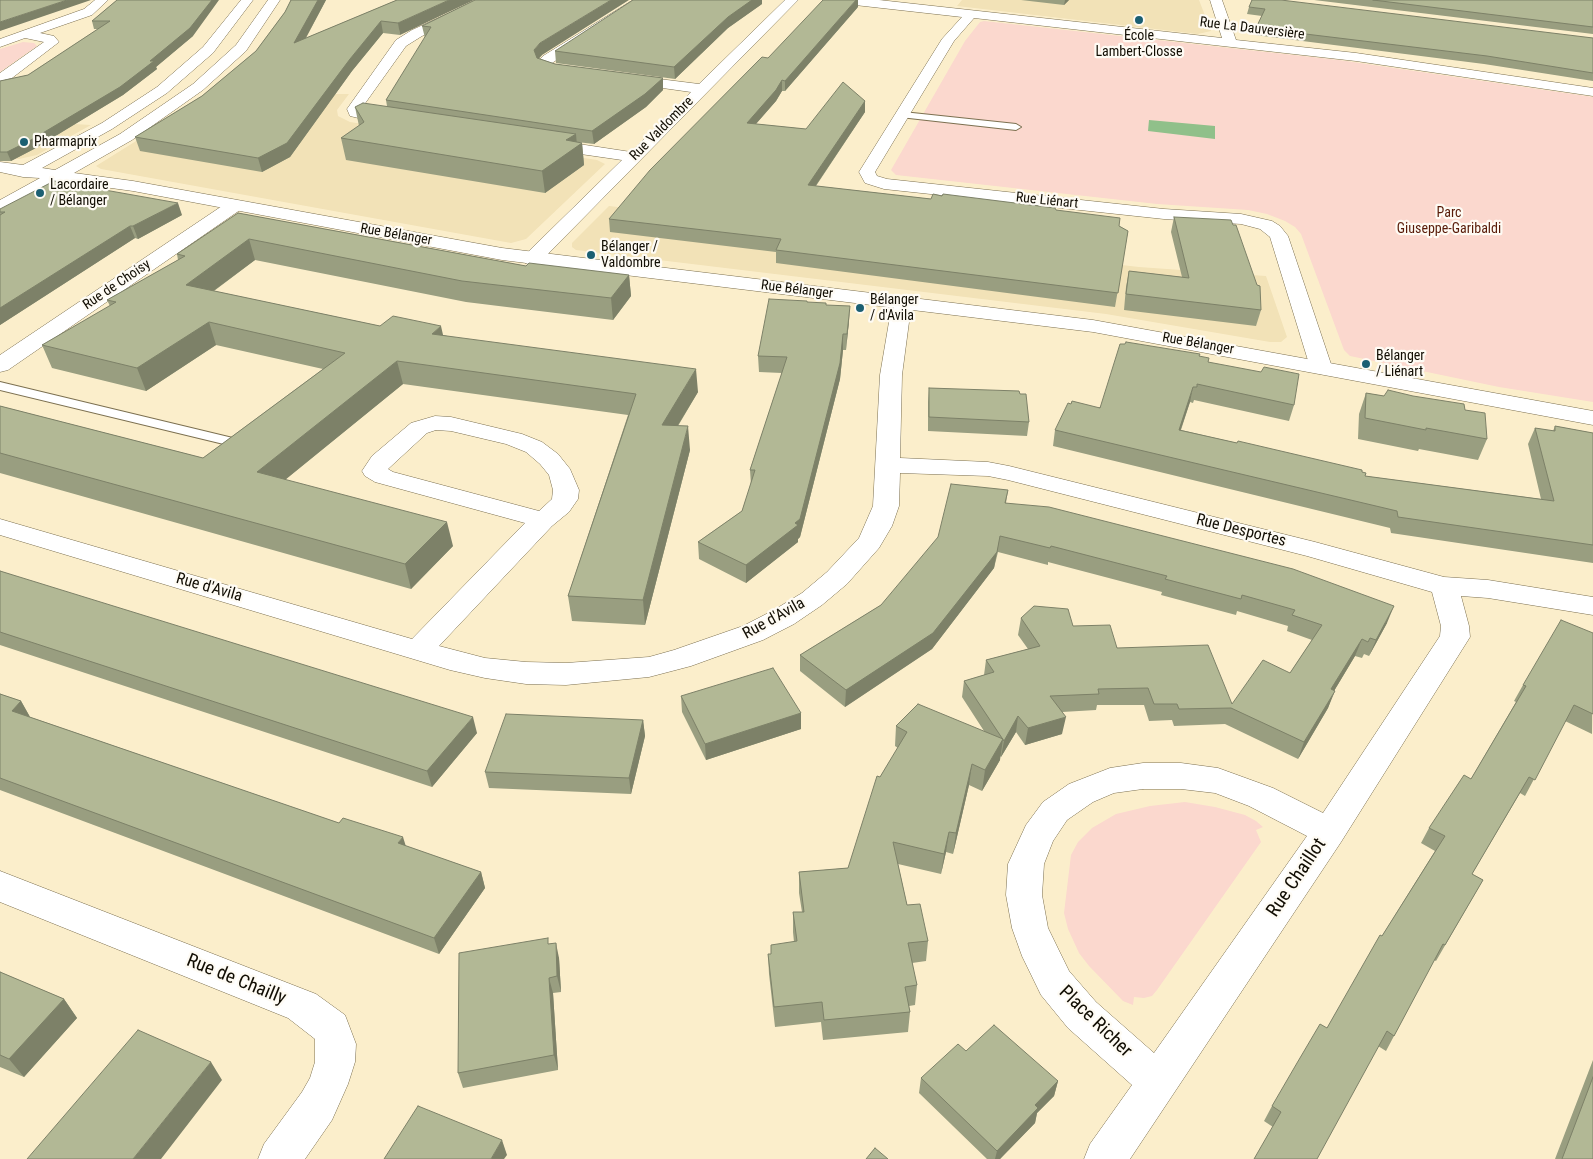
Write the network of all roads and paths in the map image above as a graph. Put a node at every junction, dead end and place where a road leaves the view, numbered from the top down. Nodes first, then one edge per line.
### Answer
1 (102, 0) edge
2 (247, 0) edge
3 (274, 0) edge
4 (488, 0) edge
5 (641, 0) edge
6 (792, 0) edge
7 (846, 0) edge
8 (947, 0) edge
9 (1216, 0) edge
10 (936, 10) junction
11 (971, 14) junction
12 (24, 35) junction
13 (1230, 42) junction
14 (0, 43) edge
15 (585, 74) edge
16 (0, 77) edge
17 (613, 78) edge
18 (702, 89) junction
19 (1593, 92) edge
20 (903, 116) junction
21 (402, 122) edge
22 (1016, 127) dead end
23 (531, 142) edge
24 (634, 157) junction
25 (0, 167) edge
26 (26, 170) junction
27 (60, 175) junction
28 (0, 184) edge
29 (234, 206) junction
30 (0, 207) edge
31 (532, 258) junction
32 (905, 303) junction
33 (0, 365) edge
34 (1321, 367) junction
35 (0, 386) edge
36 (1593, 418) edge
37 (232, 442) edge
38 (888, 465) junction
39 (544, 520) junction
40 (0, 527) edge
41 (1444, 586) junction
42 (1593, 606) edge
43 (418, 650) junction
44 (1329, 832) junction
45 (0, 886) edge
46 (1158, 1081) junction
47 (279, 1159) edge
48 (1105, 1159) edge

1 - 12 street
2 - 26 street
3 - 27 street
4 - 21 street
5 - 15 street
6 - 18 street, Rue Valdombre
7 - 10 street, Rue La Dauversière
8 - 10 street
9 - 13 street
10 - 11 street, Rue La Dauversière
11 - 13 street, Rue La Dauversière
11 - 20 street, Rue Liénart
12 - 14 street
12 - 16 street
13 - 19 street, Rue La Dauversière
17 - 18 street
18 - 24 street, Rue Valdombre
20 - 22 lane
20 - 34 street, Rue Liénart
23 - 24 street
24 - 31 street, Rue Valdombre
25 - 26 street, Rue Bélanger
26 - 27 street, Rue Bélanger
26 - 28 street
27 - 29 street, Rue Bélanger
27 - 30 street
29 - 31 street, Rue Bélanger
29 - 33 street, Rue de Choisy
31 - 32 street, Rue Bélanger
32 - 34 street, Rue Bélanger
32 - 38 street, Rue d'Avila
34 - 36 street, Rue Bélanger
35 - 37 lane
38 - 41 street, Rue Desportes
38 - 43 street, Rue d'Avila
39 - 39 street
39 - 43 street
40 - 43 street, Rue d'Avila
41 - 42 street, Rue Desportes
41 - 44 street, Rue Chaillot
44 - 46 street, Rue Chaillot
44 - 46 street, Place Richer
45 - 47 street, Rue de Chailly
46 - 48 street, Rue Chaillot

